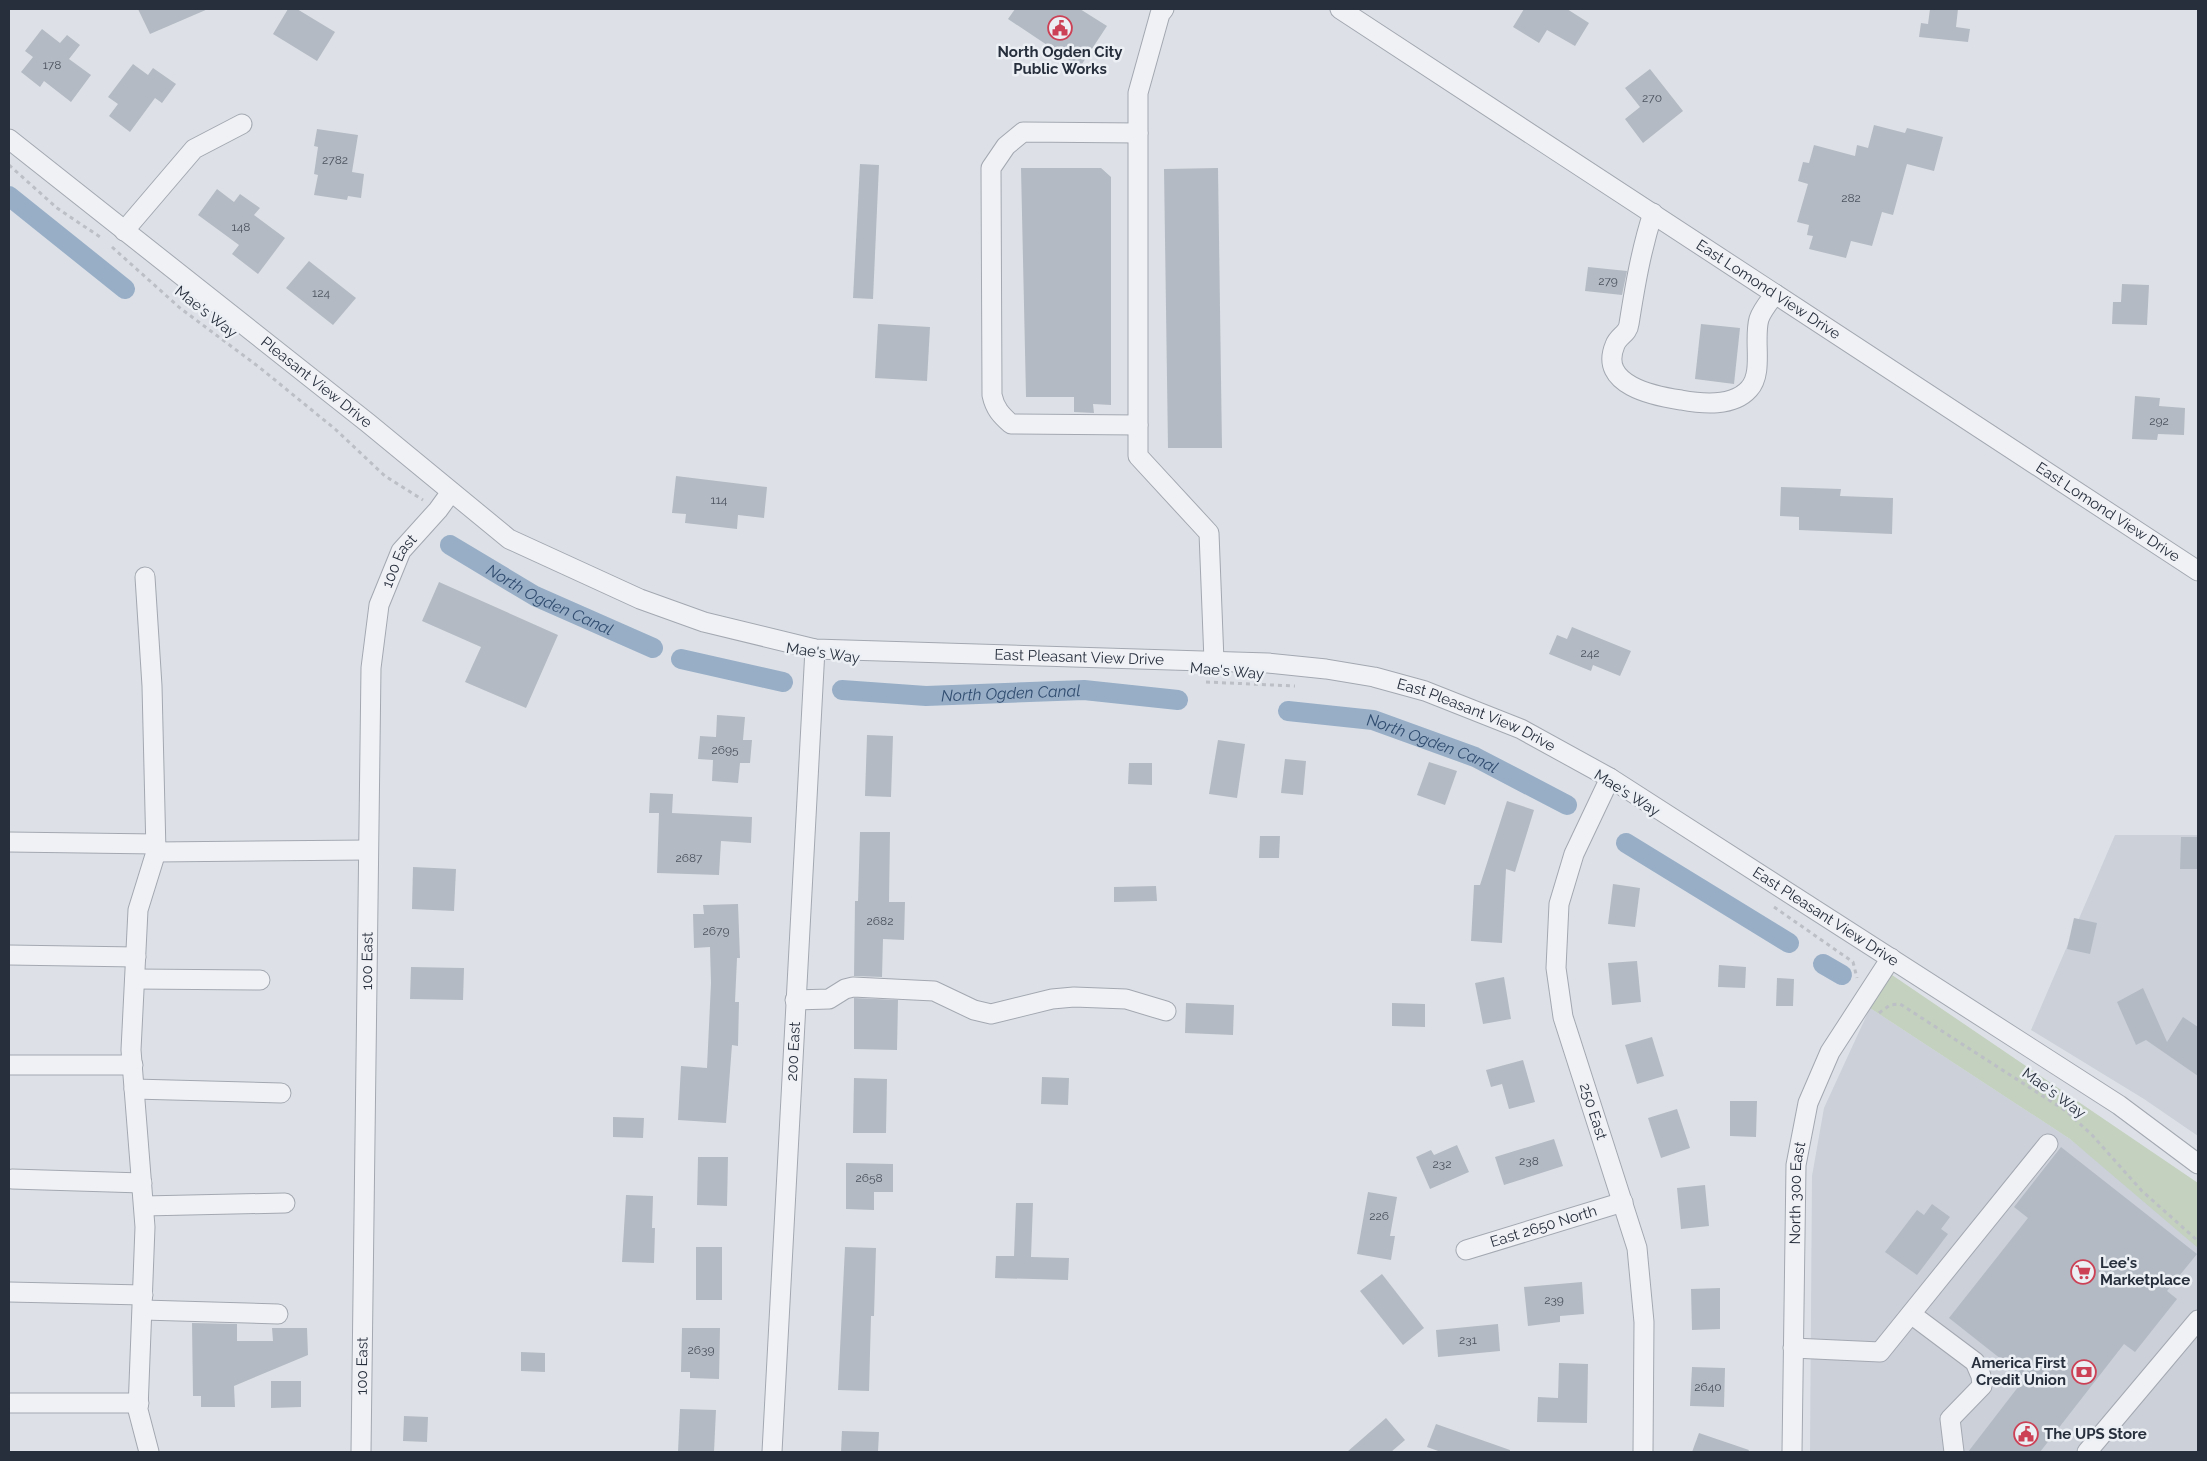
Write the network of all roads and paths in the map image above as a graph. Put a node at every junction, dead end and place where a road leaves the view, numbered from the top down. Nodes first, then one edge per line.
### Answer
1 (1340, 9) edge
2 (1158, 11) edge
3 (242, 124) dead end
4 (1138, 133) junction
5 (9, 139) edge
6 (9, 165) edge
7 (1653, 213) junction
8 (124, 231) junction
9 (103, 239) dead end
10 (110, 246) dead end
11 (1775, 294) junction
12 (1138, 424) junction
13 (451, 492) junction
14 (414, 494) dead end
15 (2198, 571) edge
16 (145, 577) dead end
17 (640, 599) joint
18 (815, 649) junction
19 (1214, 661) junction
20 (1201, 681) dead end
21 (1302, 687) dead end
22 (1610, 778) junction
23 (9, 842) edge
24 (156, 848) junction
25 (368, 850) junction
26 (1773, 906) dead end
27 (9, 955) edge
28 (136, 957) junction
29 (1891, 958) junction
30 (1855, 972) dead end
31 (135, 979) junction
32 (260, 980) dead end
33 (795, 1000) junction
34 (1166, 1011) dead end
35 (1876, 1017) dead end
36 (9, 1065) edge
37 (132, 1065) junction
38 (134, 1089) junction
39 (281, 1093) dead end
40 (2048, 1144) dead end
41 (2196, 1156) edge
42 (12, 1179) dead end
43 (142, 1183) junction
44 (1623, 1202) junction
45 (285, 1203) dead end
46 (144, 1206) junction
47 (2198, 1241) edge
48 (1466, 1250) dead end
49 (9, 1292) edge
50 (143, 1302) junction
51 (278, 1314) dead end
52 (1911, 1314) junction
53 (2198, 1320) edge
54 (1793, 1348) junction
55 (9, 1403) edge
56 (139, 1403) junction
57 (148, 1452) edge
58 (361, 1452) edge
59 (772, 1452) edge
60 (1643, 1452) edge
61 (1792, 1452) edge
62 (1954, 1452) edge
63 (2087, 1452) edge

1 - 7 street, East Lomond View Drive
2 - 4 street
3 - 8 street
4 - 12 street
4 - 12 street
5 - 8 street, Pleasant View Drive
6 - 9 path
7 - 11 street, East Lomond View Drive
7 - 11 street
8 - 13 street, Pleasant View Drive
10 - 14 path, Mae's Way
11 - 15 street, East Lomond View Drive
12 - 19 street
13 - 17 street, Pleasant View Drive
13 - 25 street, 100 East
16 - 24 street
17 - 18 street, East Pleasant View Drive
18 - 19 street, East Pleasant View Drive
18 - 33 street, 200 East
19 - 22 street, East Pleasant View Drive
20 - 21 path, Mae's Way
22 - 29 street, East Pleasant View Drive
22 - 44 street, 250 East
23 - 24 street
24 - 25 street
24 - 28 street
25 - 58 street, 100 East
26 - 30 path
27 - 28 street
28 - 31 street
29 - 41 street, East Pleasant View Drive
29 - 54 street, North 300 East
31 - 32 street
31 - 37 street
33 - 34 street
33 - 59 street, 200 East
35 - 47 path, Mae's Way
36 - 37 street
37 - 38 street
38 - 39 street
38 - 43 street
40 - 52 street
42 - 43 street
43 - 46 street
44 - 48 street, East 2650 North
44 - 60 street, 250 East
45 - 46 street
46 - 50 street
49 - 50 street
50 - 51 street
50 - 56 street
52 - 54 street
52 - 62 street
53 - 63 street
54 - 61 street, North 300 East
55 - 56 street
56 - 57 street

